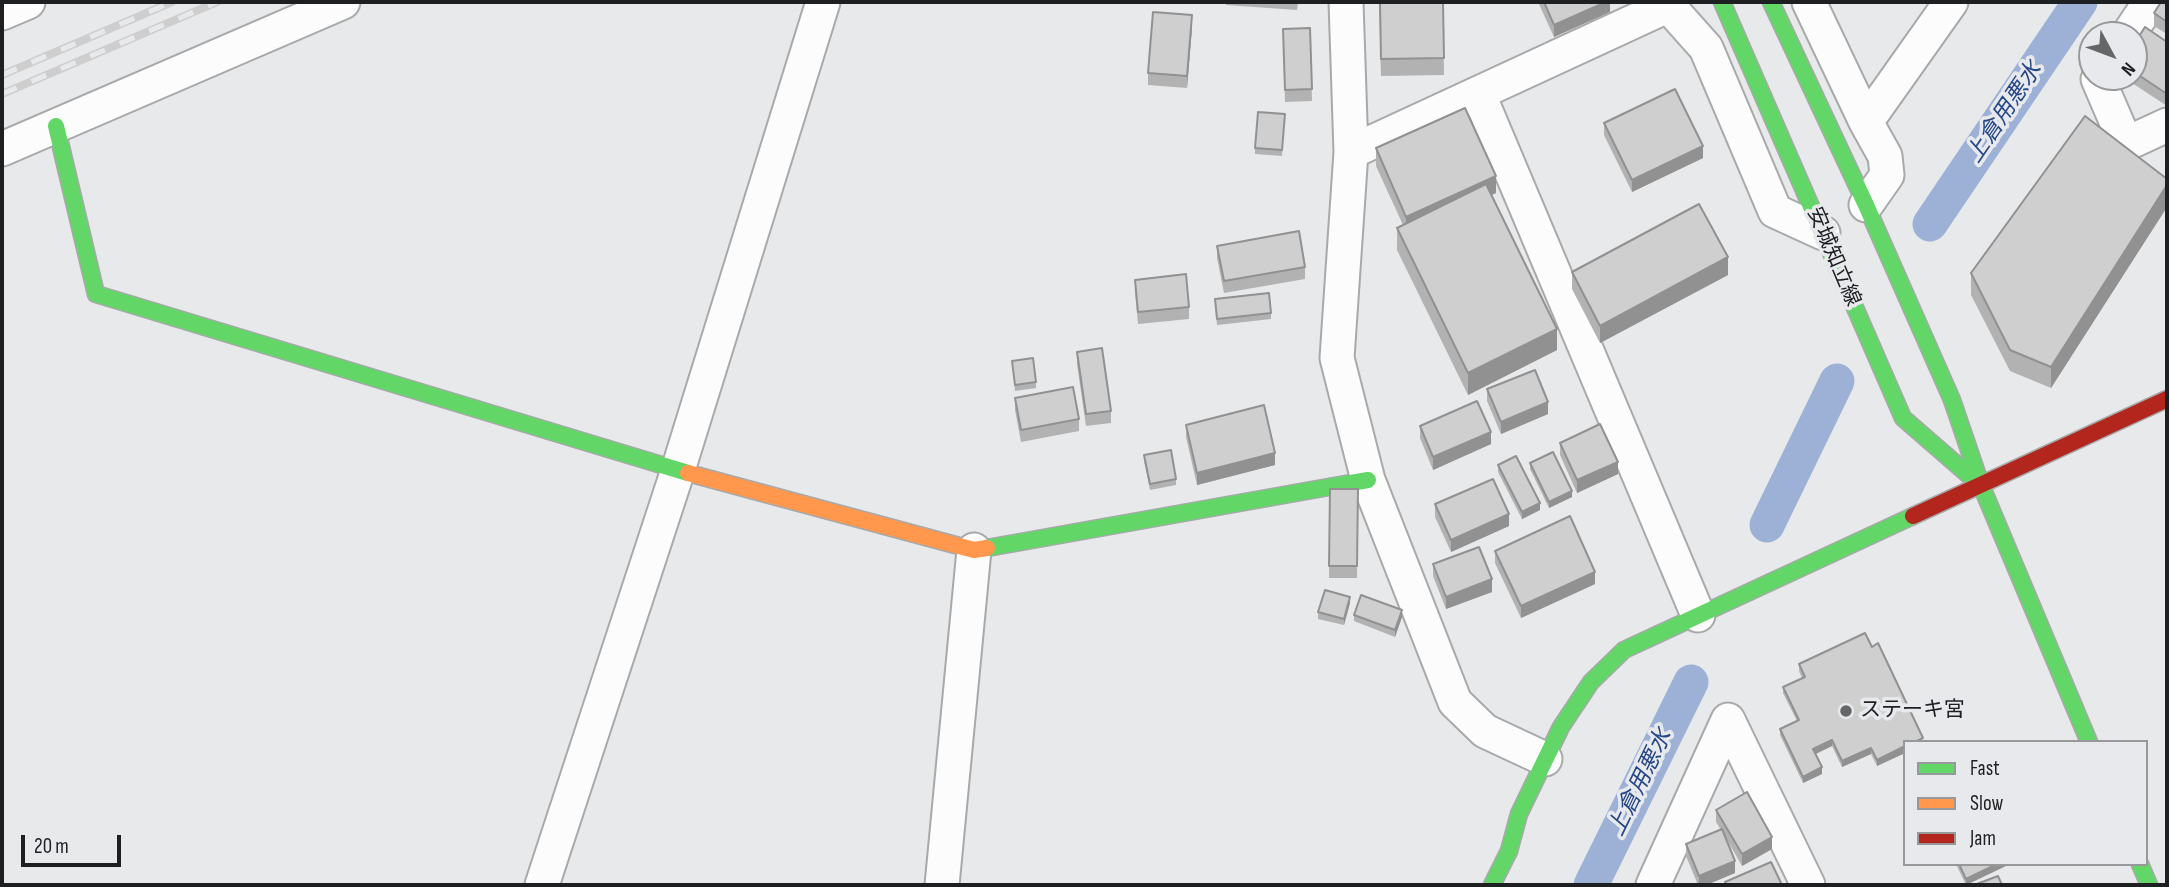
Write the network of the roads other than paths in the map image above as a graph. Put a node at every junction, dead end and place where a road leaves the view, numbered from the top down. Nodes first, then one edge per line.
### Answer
1 (28, 2) edge
2 (343, 2) edge
3 (822, 2) edge
4 (1346, 2) edge
5 (1722, 2) edge
6 (1771, 2) edge
7 (1809, 2) edge
8 (1951, 2) edge
9 (2150, 2) edge
10 (1666, 4) edge
11 (2, 13) edge
12 (2137, 21) edge
13 (2103, 91) edge
14 (1479, 94) junction
15 (1866, 122) junction
16 (2167, 125) edge
17 (56, 126) junction
18 (2, 149) edge
19 (1351, 152) junction
20 (1866, 205) junction
21 (1823, 233) junction
22 (2167, 399) edge
23 (678, 470) junction
24 (1368, 480) junction
25 (1981, 485) junction
26 (974, 550) junction
27 (1698, 615) junction
28 (2088, 740) edge
29 (1545, 759) junction
30 (1509, 851) junction
31 (2141, 866) edge
32 (1519, 874) dead end
33 (542, 885) edge
34 (942, 885) edge
35 (1492, 885) edge
36 (1653, 885) edge
37 (1808, 885) edge
38 (2149, 885) edge

1 - 11 street
2 - 17 street
3 - 23 street
4 - 19 street
5 - 21 street, 安城知立線
6 - 20 street
7 - 15 street
8 - 15 street
9 - 12 street
10 - 14 street
10 - 21 street
13 - 16 street
14 - 19 street
14 - 27 street
15 - 20 street
17 - 18 street
17 - 23 street
19 - 24 street
20 - 25 street
21 - 25 street, 安城知立線
22 - 25 street
23 - 26 street
23 - 33 street
24 - 26 street
24 - 29 street
25 - 27 street
25 - 28 street
26 - 34 street
27 - 29 street
29 - 30 street
30 - 32 street
30 - 35 street
31 - 38 street
36 - 37 street

